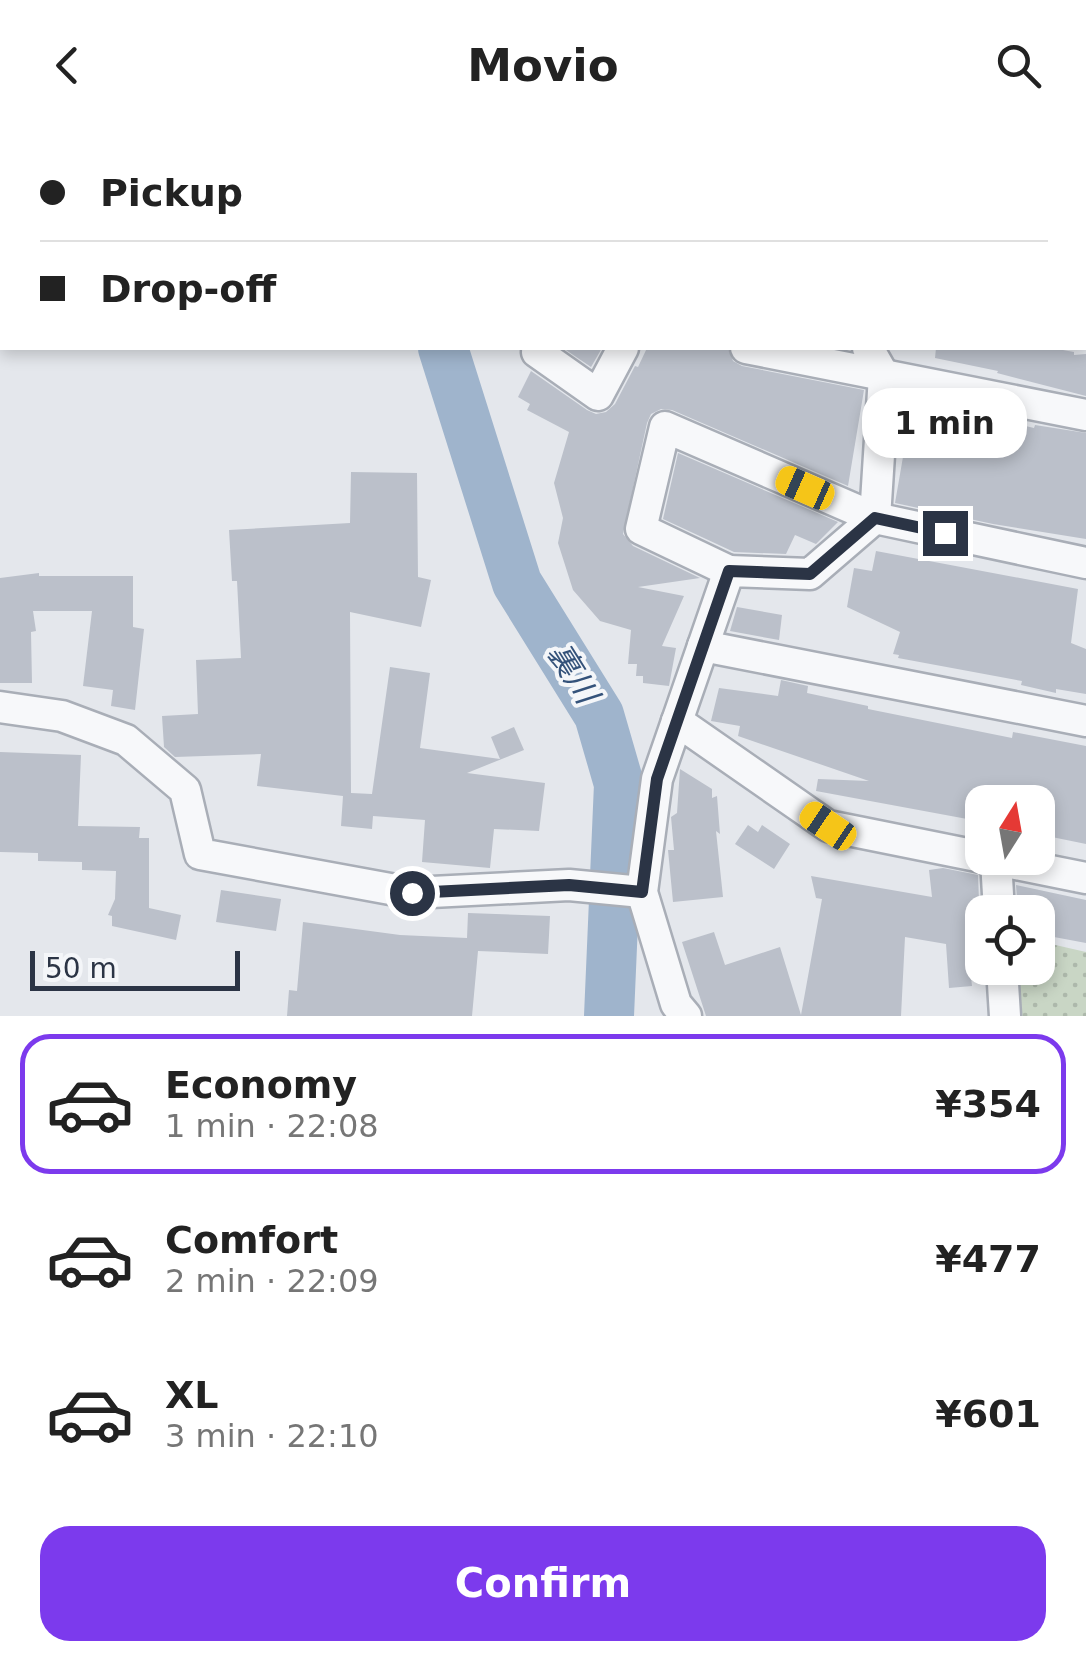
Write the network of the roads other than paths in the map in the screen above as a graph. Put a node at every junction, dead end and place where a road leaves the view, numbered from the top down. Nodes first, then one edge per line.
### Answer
1 (538, 350) edge
2 (622, 350) edge
3 (756, 350) edge
4 (869, 350) edge
5 (884, 376) junction
6 (1086, 415) edge
7 (875, 518) junction
8 (1086, 564) edge
9 (729, 571) junction
10 (703, 646) junction
11 (0, 708) edge
12 (677, 721) junction
13 (1086, 721) edge
14 (965, 853) edge
15 (1055, 872) edge
16 (1086, 878) edge
17 (642, 892) junction
18 (1003, 985) edge
19 (686, 1016) edge
20 (1006, 1016) edge

1 - 2 street
3 - 5 street
4 - 5 street
5 - 6 street
5 - 7 street
7 - 8 street
7 - 9 street
7 - 9 street
9 - 10 street
10 - 12 street
10 - 13 street
11 - 17 street
12 - 14 street
12 - 17 street
15 - 16 street
17 - 19 street
18 - 20 street

